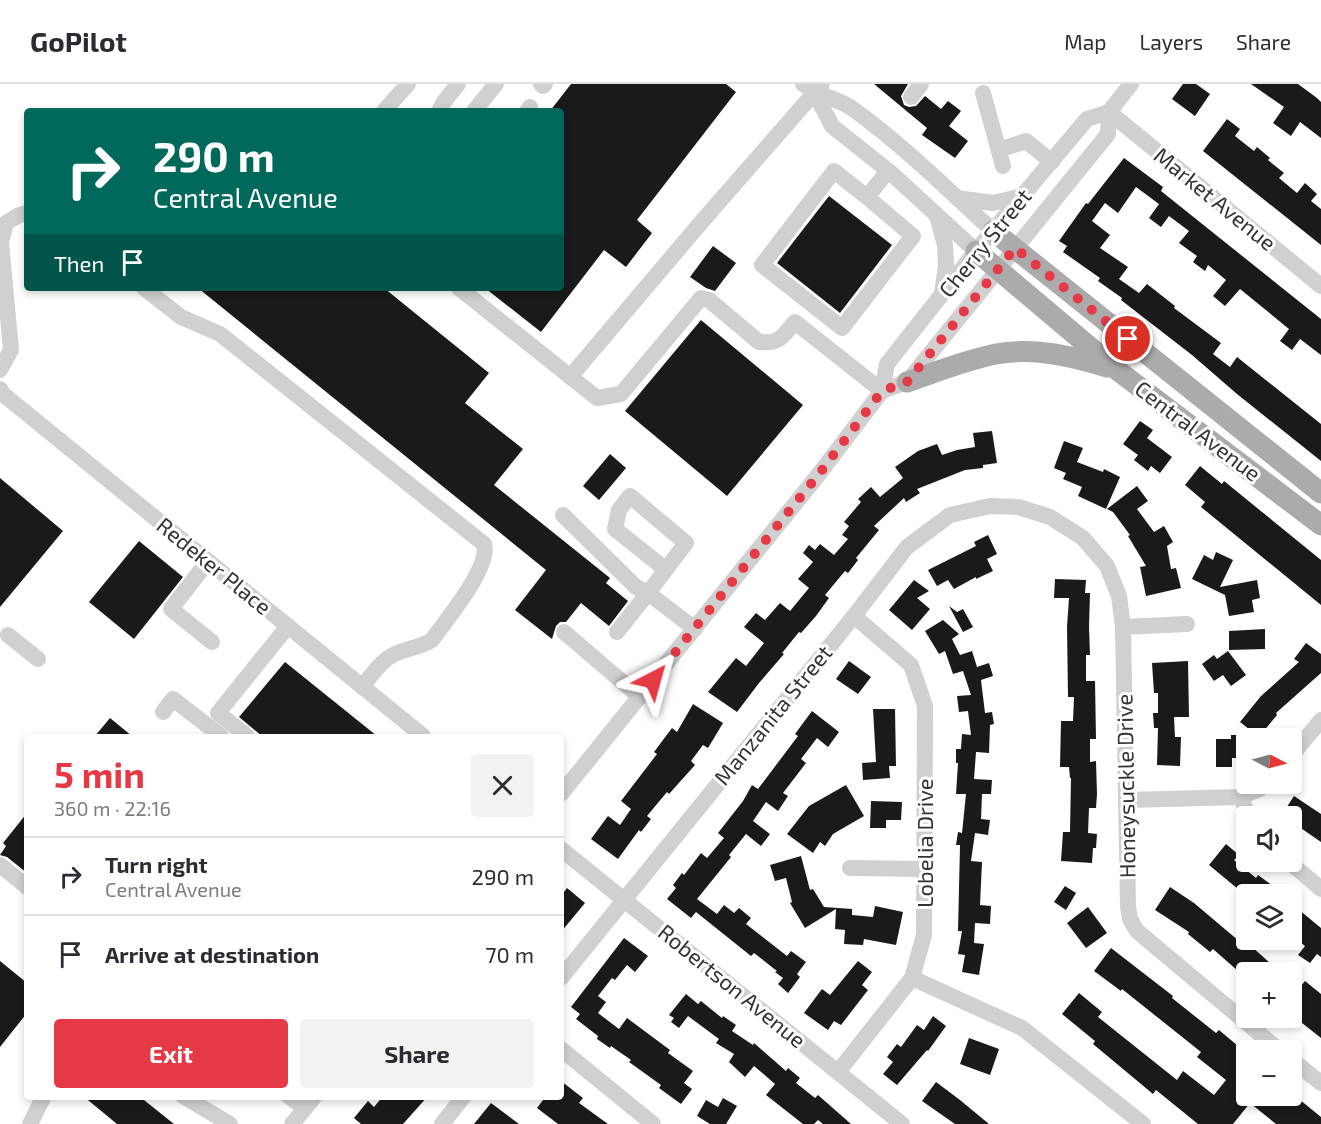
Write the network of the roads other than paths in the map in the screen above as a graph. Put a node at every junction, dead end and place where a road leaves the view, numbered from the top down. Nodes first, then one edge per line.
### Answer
1 (408, 84) edge
2 (459, 84) edge
3 (496, 84) edge
4 (1131, 84) edge
5 (813, 87) edge
6 (983, 93) dead end
7 (387, 108) edge
8 (440, 108) edge
9 (476, 108) edge
10 (1109, 112) junction
11 (999, 150) junction
12 (1052, 162) junction
13 (1003, 166) dead end
14 (888, 171) junction
15 (1023, 196) junction
16 (867, 197) junction
17 (957, 198) junction
18 (24, 214) edge
19 (936, 215) junction
20 (993, 231) junction
21 (1015, 248) junction
22 (976, 251) junction
23 (996, 269) junction
24 (1321, 285) edge
25 (148, 291) edge
26 (463, 291) edge
27 (941, 295) junction
28 (0, 370) edge
29 (1117, 370) junction
30 (570, 377) junction
31 (907, 382) junction
32 (882, 391) junction
33 (1, 393) edge
34 (1321, 493) edge
35 (1018, 507) joint
36 (563, 515) dead end
37 (1321, 525) edge
38 (208, 561) junction
39 (665, 569) junction
40 (648, 593) junction
41 (854, 616) junction
42 (1187, 624) dead end
43 (288, 626) junction
44 (1123, 627) junction
45 (695, 629) junction
46 (564, 632) dead end
47 (617, 632) dead end
48 (8, 635) dead end
49 (212, 642) dead end
50 (38, 659) dead end
51 (362, 687) junction
52 (640, 697) junction
53 (164, 712) dead end
54 (1321, 720) edge
55 (218, 734) edge
56 (244, 734) edge
57 (421, 734) edge
58 (1302, 743) edge
59 (564, 790) edge
60 (1248, 794) edge
61 (1241, 797) junction
62 (1126, 800) junction
63 (1244, 806) edge
64 (564, 851) edge
65 (0, 865) edge
66 (850, 868) dead end
67 (925, 869) junction
68 (1301, 872) edge
69 (24, 885) edge
70 (1321, 889) edge
71 (624, 900) junction
72 (564, 974) edge
73 (912, 978) junction
74 (1267, 1040) edge
75 (564, 1051) edge
76 (1302, 1068) edge
77 (838, 1072) junction
78 (1316, 1079) edge
79 (42, 1100) edge
80 (190, 1100) edge
81 (461, 1100) edge
82 (310, 1102) edge
83 (30, 1124) edge
84 (230, 1124) edge
85 (292, 1124) edge
86 (442, 1124) edge
87 (653, 1124) edge
88 (902, 1124) edge
89 (1143, 1124) edge

1 - 7 street
2 - 8 street
3 - 9 street
4 - 10 street, Cherry Street
5 - 14 street, Central Avenue
5 - 17 street, Central Avenue
5 - 30 street
6 - 11 street
10 - 12 street, Cherry Street
10 - 21 street, Cherry Street
10 - 24 street, Market Avenue
11 - 12 street
11 - 13 street
12 - 15 street, Cherry Street
14 - 16 street
14 - 19 street, Central Avenue
15 - 17 street
15 - 20 street, Cherry Street
16 - 16 street
17 - 20 street, Central Avenue
18 - 28 street
19 - 22 street, Central Avenue
19 - 27 street
20 - 21 main road, Central Avenue
20 - 22 street, Cherry Street
21 - 23 street, Cherry Street
21 - 34 main road, Central Avenue
22 - 23 main road, Central Avenue
22 - 27 street, Cherry Street
23 - 29 main road, Central Avenue
23 - 31 street, Cherry Street
25 - 51 street
26 - 30 street
27 - 32 street, Cherry Street
29 - 31 main road
29 - 37 main road, Central Avenue
30 - 32 street
31 - 32 street
32 - 45 street, Cherry Street
33 - 38 street, Redeker Place
35 - 41 street, Manzanita Street
35 - 44 street, Honeysuckle Drive
36 - 40 street
38 - 43 street, Redeker Place
38 - 49 street
39 - 39 street
39 - 40 street
40 - 45 street
40 - 47 street
41 - 67 street, Lobelia Drive
41 - 71 street, Manzanita Street
42 - 44 street
43 - 51 street, Redeker Place
43 - 56 street
44 - 62 street, Honeysuckle Drive
45 - 52 street, Cherry Street
46 - 52 street
48 - 50 street
51 - 57 street, Redeker Place
52 - 59 street, Cherry Street
53 - 55 street
54 - 58 street
60 - 61 street
61 - 62 street
61 - 63 street
62 - 74 street, Honeysuckle Drive
64 - 71 street, Robertson Avenue
65 - 69 street
66 - 67 street
67 - 73 street, Lobelia Drive
68 - 70 street
71 - 72 street, Manzanita Street
71 - 77 street, Robertson Avenue
73 - 77 street, Lobelia Drive
73 - 89 street
75 - 87 street
76 - 78 street
77 - 88 street, Robertson Avenue
79 - 83 street
80 - 84 street
81 - 86 street
82 - 85 street

